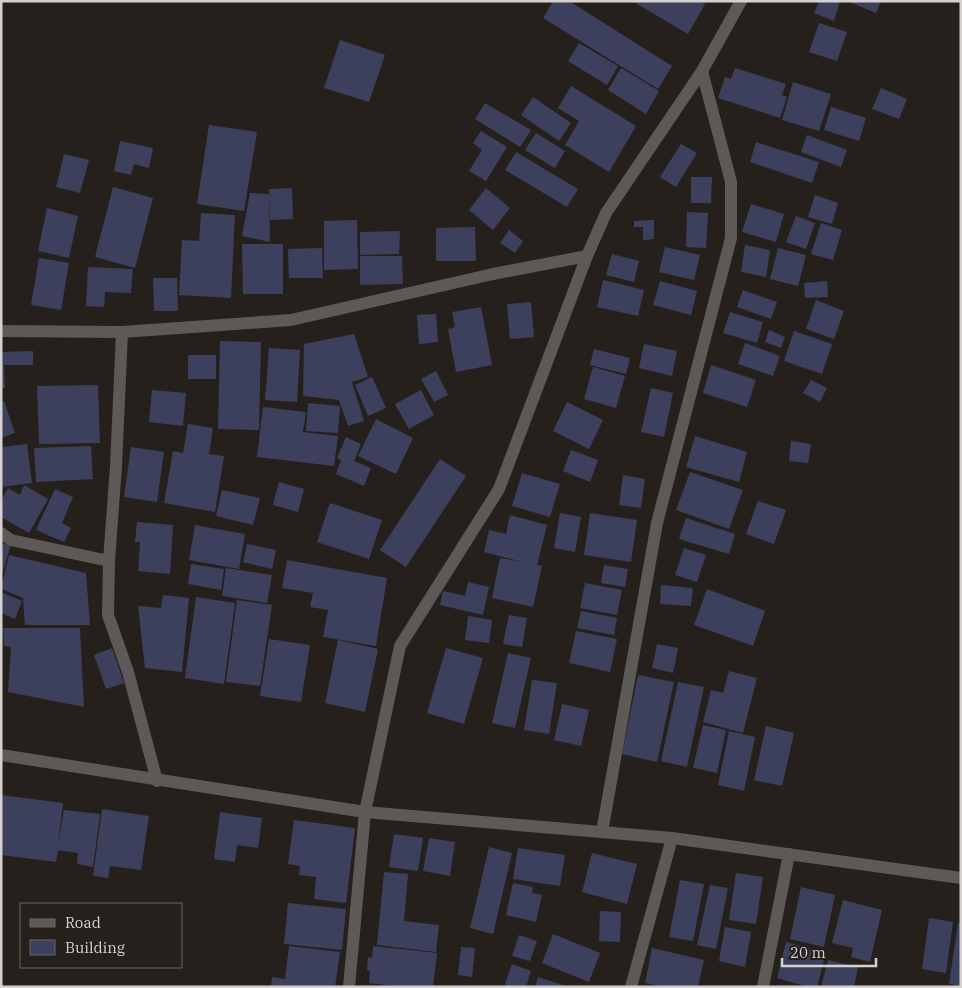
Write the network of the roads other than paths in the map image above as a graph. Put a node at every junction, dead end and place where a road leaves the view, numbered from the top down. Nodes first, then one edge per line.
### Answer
1 (741, 1) edge
2 (702, 71) junction
3 (587, 256) junction
4 (1, 331) edge
5 (122, 332) junction
6 (1, 533) edge
7 (109, 562) junction
8 (1, 755) edge
9 (157, 781) junction
10 (365, 812) junction
11 (602, 832) junction
12 (672, 838) junction
13 (789, 854) junction
14 (961, 878) edge
15 (349, 987) edge
16 (631, 987) edge
17 (763, 987) edge

1 - 2 street
2 - 3 street
2 - 11 street
3 - 5 street
3 - 10 street
4 - 5 street
5 - 7 street
6 - 7 street
7 - 9 street
8 - 9 street
9 - 10 street
10 - 11 street
10 - 15 street
11 - 12 street
12 - 13 street
12 - 16 street
13 - 14 street
13 - 17 street

